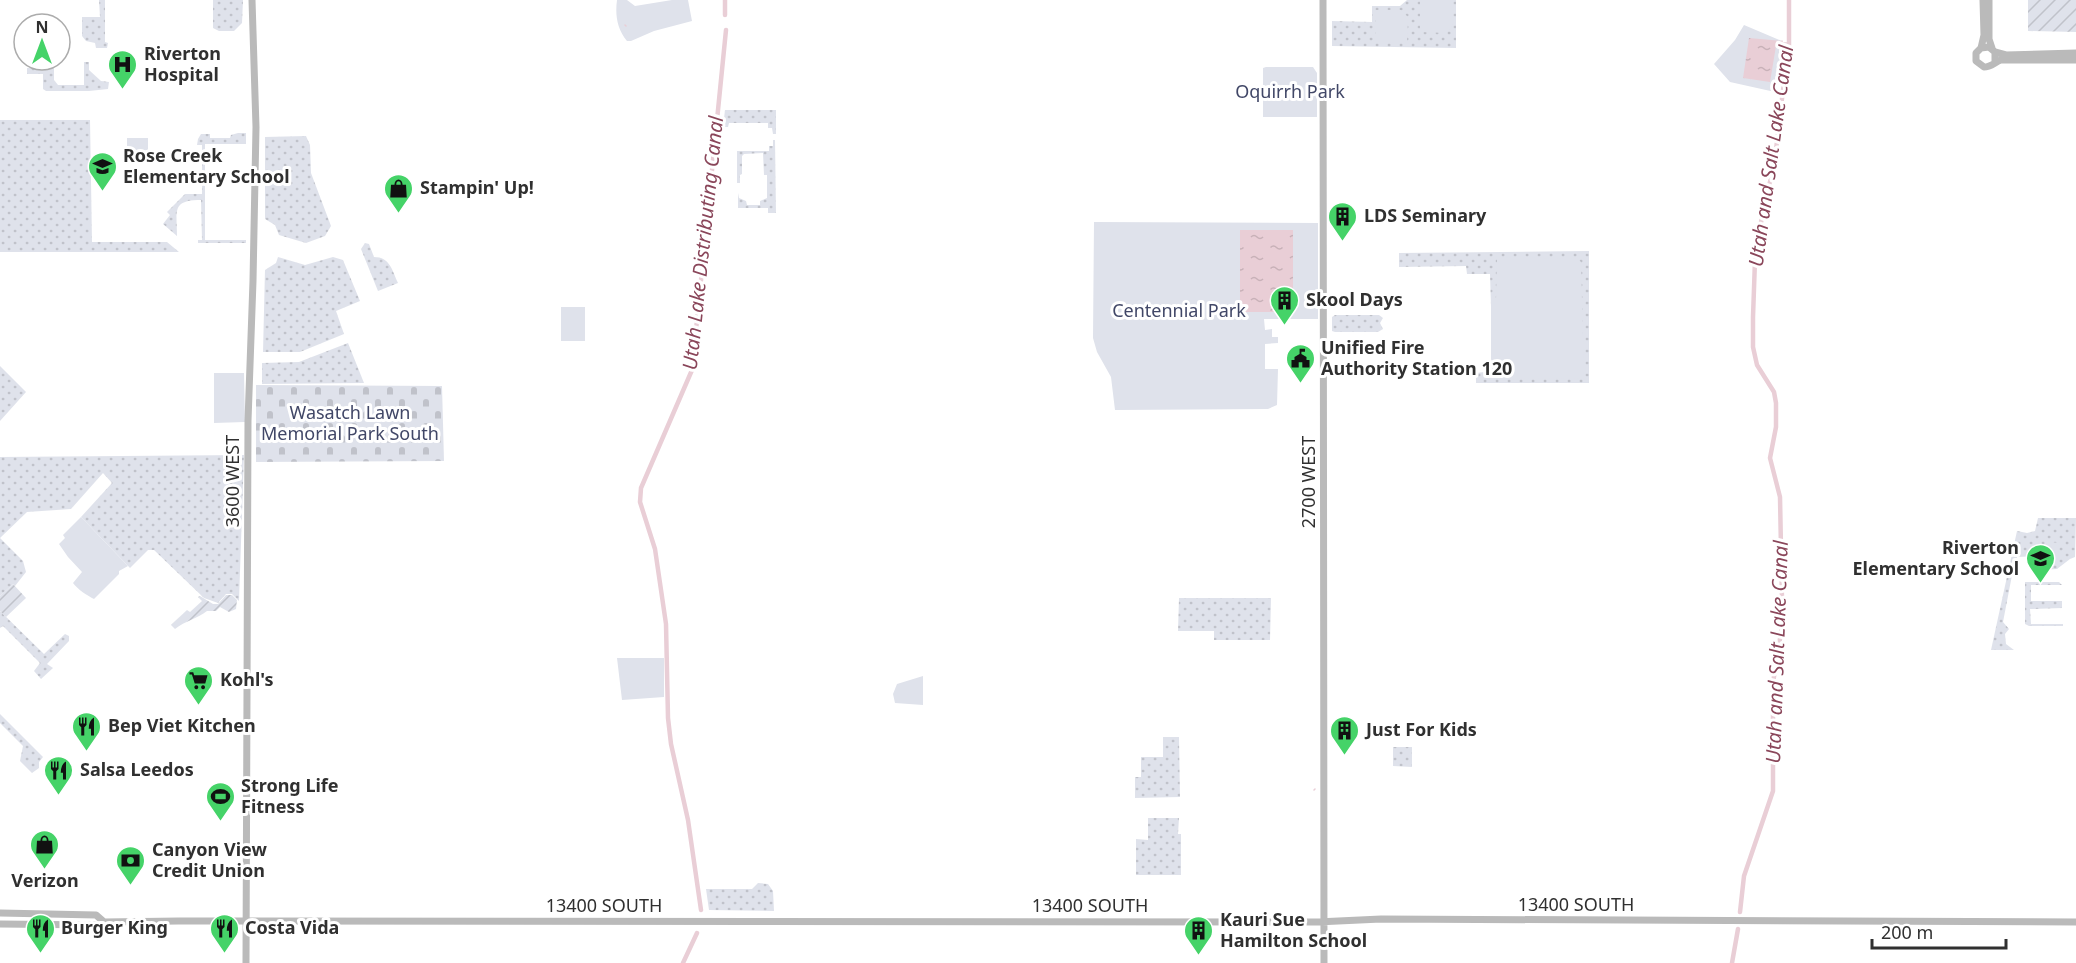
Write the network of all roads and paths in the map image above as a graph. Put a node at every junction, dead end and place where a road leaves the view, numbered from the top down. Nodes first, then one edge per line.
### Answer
1 (252, 0) edge
2 (1323, 0) edge
3 (1983, 0) edge
4 (1989, 0) edge
5 (1981, 48) junction
6 (1993, 50) junction
7 (2076, 52) edge
8 (2076, 60) edge
9 (1995, 61) junction
10 (0, 913) edge
11 (1324, 921) junction
12 (104, 922) junction
13 (245, 922) junction
14 (2076, 922) edge
15 (0, 924) edge
16 (246, 963) edge
17 (1324, 963) edge

1 - 13 main road, 3600 WEST
2 - 11 main road, 2700 WEST
3 - 5 main road
4 - 6 main road
5 - 6 main road
5 - 9 main road
6 - 7 main road
6 - 9 main road
8 - 9 main road
10 - 12 main road, 13400 SOUTH
11 - 13 main road, 13400 SOUTH
11 - 14 main road, 13400 SOUTH
11 - 17 main road, 2700 WEST
12 - 13 main road, 13400 SOUTH
12 - 15 main road, 13400 SOUTH
13 - 16 main road, 3600 WEST

